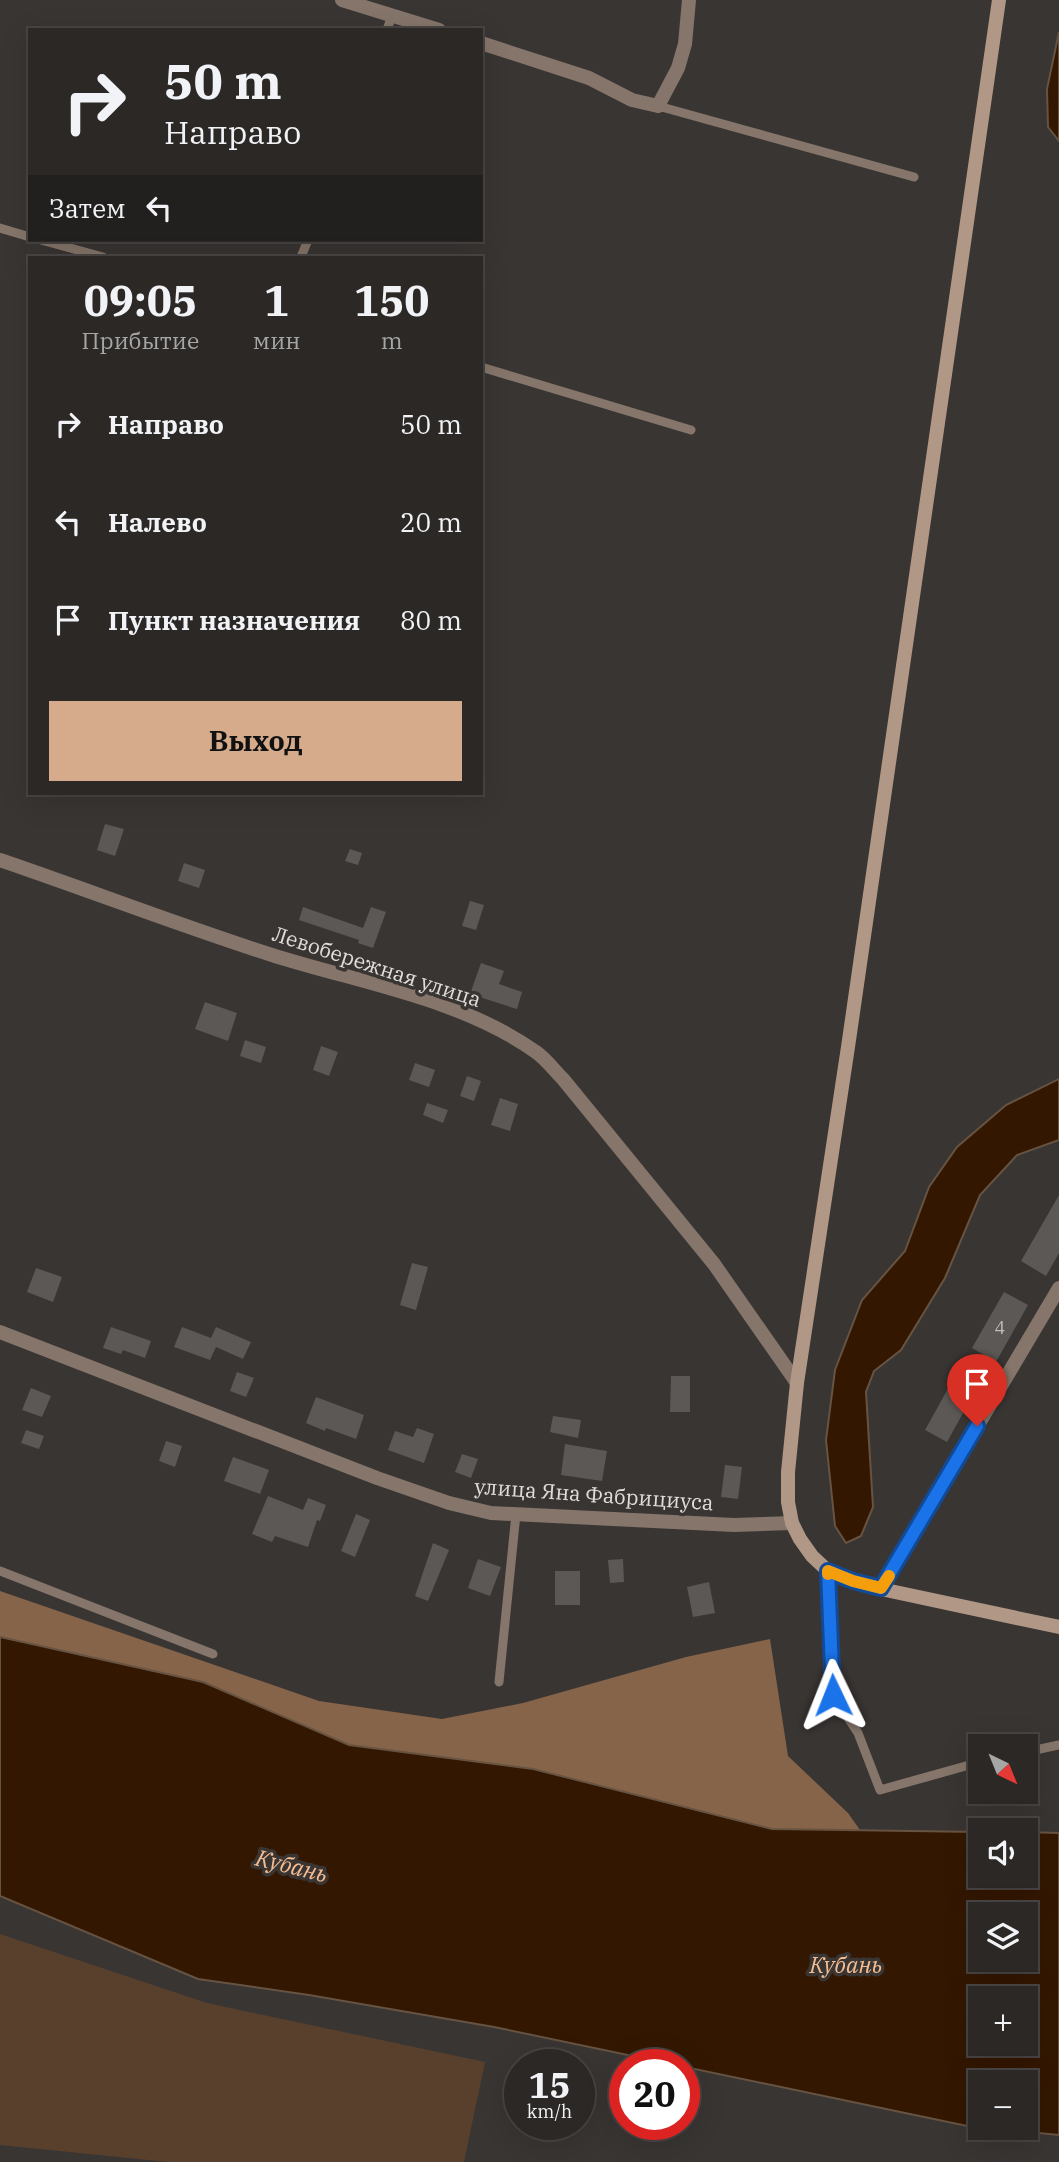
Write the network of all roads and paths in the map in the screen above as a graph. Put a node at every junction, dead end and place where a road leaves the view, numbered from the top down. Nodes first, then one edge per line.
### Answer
1 (342, 0) edge
2 (689, 0) edge
3 (999, 0) edge
4 (393, 15) junction
5 (388, 28) edge
6 (433, 28) edge
7 (483, 44) edge
8 (659, 106) junction
9 (914, 177) dead end
10 (0, 228) edge
11 (28, 236) edge
12 (48, 242) edge
13 (99, 256) edge
14 (483, 369) edge
15 (691, 430) dead end
16 (0, 860) edge
17 (1059, 1287) edge
18 (0, 1332) edge
19 (797, 1382) junction
20 (516, 1514) junction
21 (792, 1523) junction
22 (0, 1571) edge
23 (828, 1571) junction
24 (881, 1588) junction
25 (1059, 1627) edge
26 (214, 1654) dead end
27 (499, 1682) dead end
28 (1059, 1745) edge
29 (1038, 1749) edge
30 (968, 1765) edge

1 - 4 street
2 - 8 street
3 - 19 street
4 - 5 lane
4 - 6 street
7 - 8 street
8 - 9 lane
10 - 11 lane
12 - 13 lane
14 - 15 lane
16 - 19 street, Левобережная улица
17 - 24 street
18 - 20 street, улица Яна Фабрициуса
19 - 21 street
20 - 21 street, улица Яна Фабрициуса
20 - 27 lane
21 - 23 street
22 - 26 lane
23 - 24 street
23 - 30 lane
24 - 25 street
28 - 29 lane

